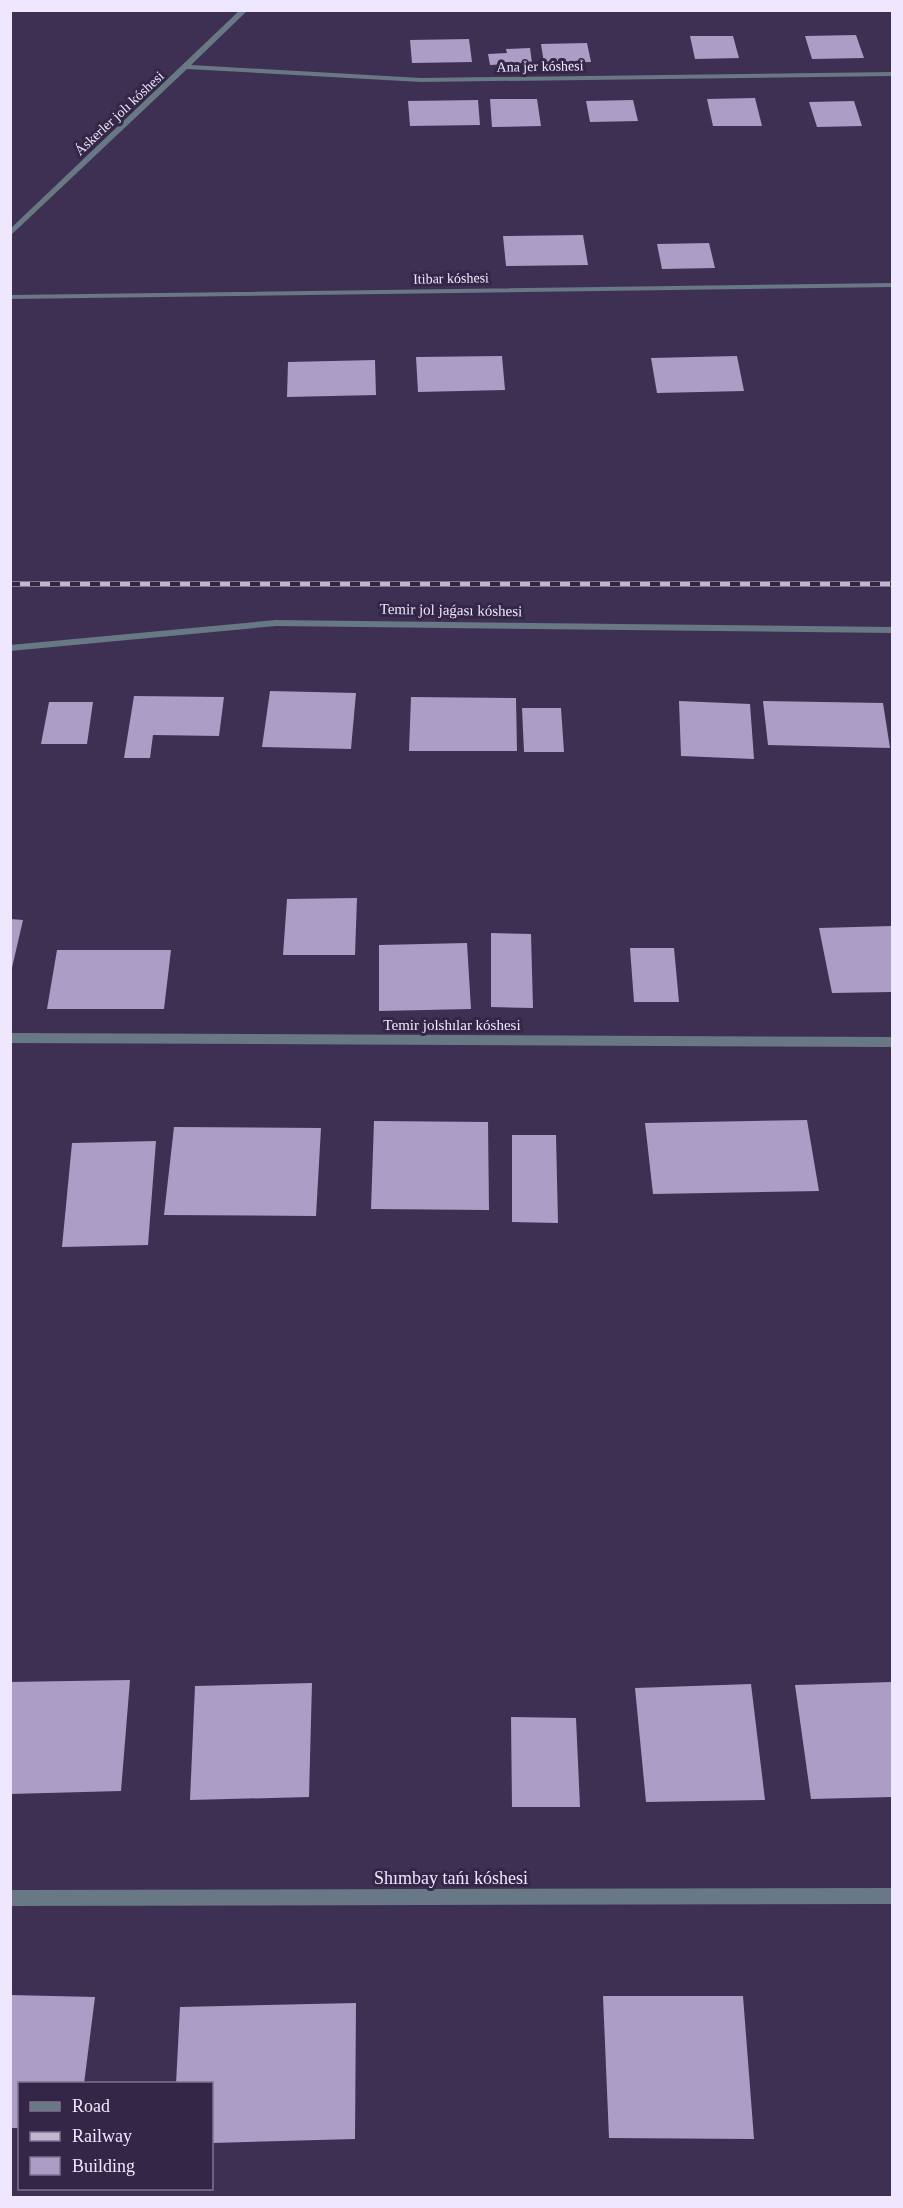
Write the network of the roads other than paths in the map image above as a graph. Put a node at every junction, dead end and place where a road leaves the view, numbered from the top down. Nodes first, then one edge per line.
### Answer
1 (245, 10) edge
2 (189, 67) junction
3 (892, 74) edge
4 (10, 234) edge
5 (892, 285) edge
6 (10, 297) edge
7 (892, 630) edge
8 (10, 648) edge
9 (10, 1038) edge
10 (892, 1042) edge
11 (892, 1896) edge
12 (10, 1898) edge

1 - 2 street, Áskerler jolı kóshesi
2 - 3 street, Ana jer kóshesi
2 - 4 street, Áskerler jolı kóshesi
5 - 6 street, Itibar kóshesi
7 - 8 street, Temir jol jaǵası kóshesi
9 - 10 street, Temir jolshılar kóshesi
11 - 12 street, Shımbay tańı kóshesi

